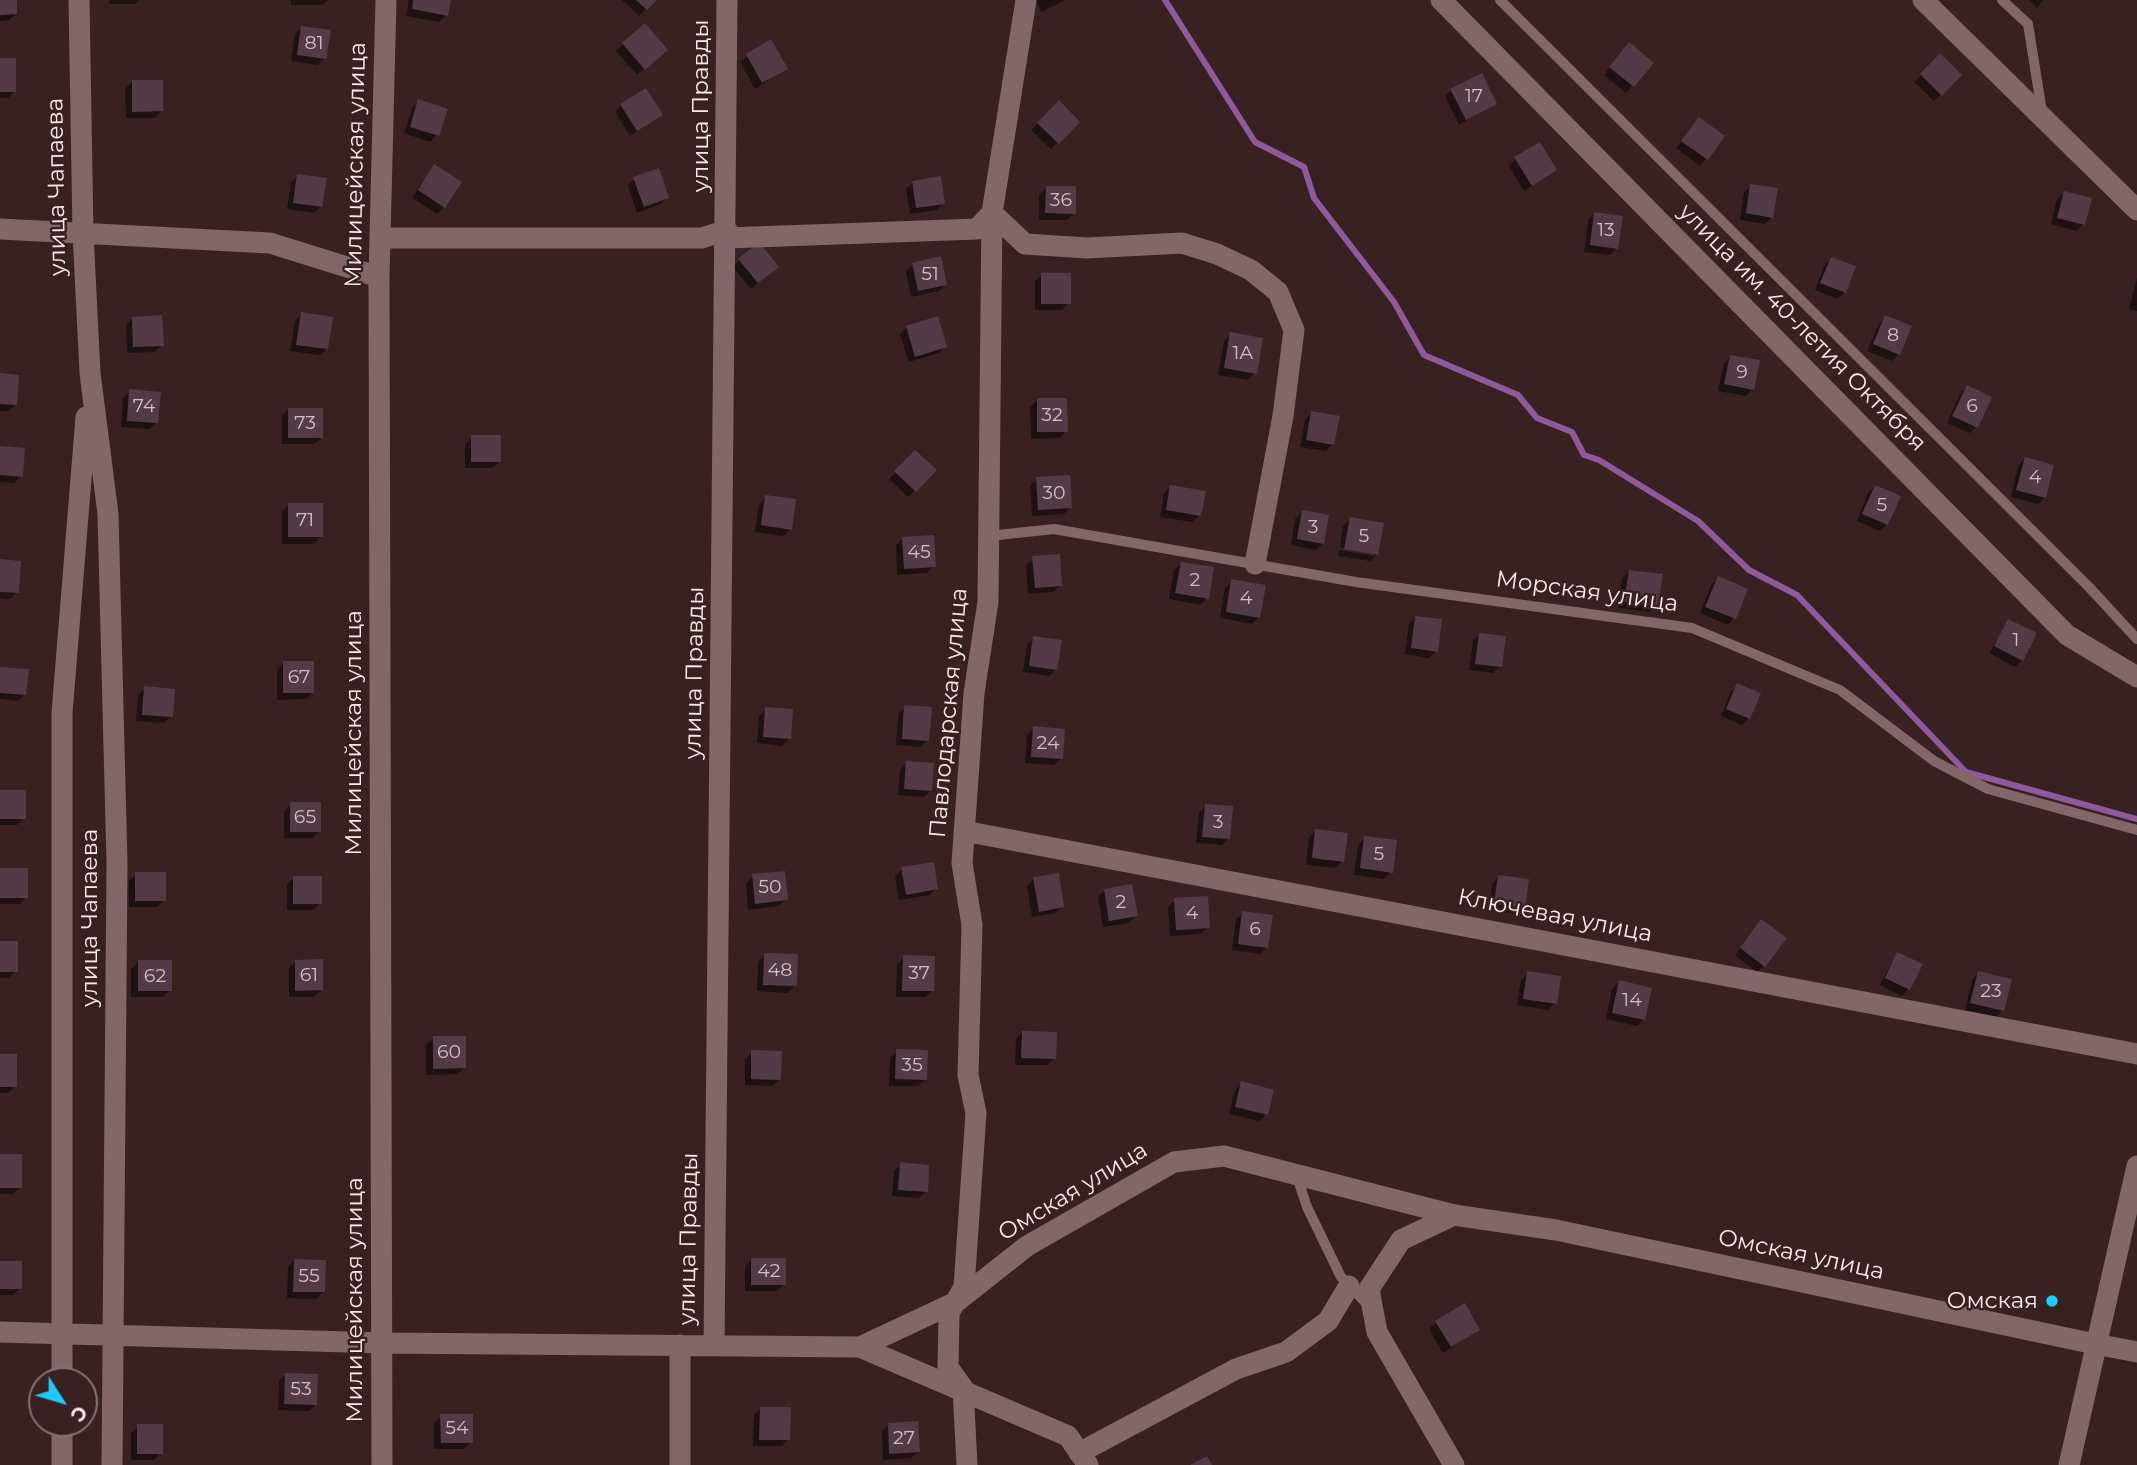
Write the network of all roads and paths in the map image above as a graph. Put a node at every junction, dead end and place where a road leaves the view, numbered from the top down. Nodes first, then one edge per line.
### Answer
1 (79, 0) edge
2 (386, 0) edge
3 (727, 0) edge
4 (1026, 0) edge
5 (1441, 0) edge
6 (1500, 0) edge
7 (1923, 0) edge
8 (2002, 0) edge
9 (2043, 119) junction
10 (2137, 211) edge
11 (992, 213) junction
12 (0, 229) edge
13 (83, 233) junction
14 (727, 234) junction
15 (380, 238) junction
16 (379, 277) junction
17 (90, 373) junction
18 (989, 536) junction
19 (1255, 564) junction
20 (2137, 639) edge
21 (2137, 677) edge
22 (2137, 830) edge
23 (964, 831) junction
24 (2137, 1055) edge
25 (2137, 1166) edge
26 (1296, 1174) junction
27 (1454, 1215) junction
28 (1349, 1286) junction
29 (956, 1302) junction
30 (1373, 1310) junction
31 (0, 1332) edge
32 (62, 1334) junction
33 (113, 1335) junction
34 (382, 1343) junction
35 (2095, 1344) junction
36 (680, 1345) junction
37 (714, 1346) junction
38 (860, 1347) junction
39 (2137, 1352) edge
40 (62, 1367) edge
41 (963, 1388) junction
42 (62, 1437) edge
43 (1084, 1459) edge
44 (62, 1465) edge
45 (113, 1465) edge
46 (382, 1465) edge
47 (680, 1465) edge
48 (967, 1465) edge
49 (1454, 1465) edge
50 (2069, 1465) edge

1 - 13 street, улица Чапаева
2 - 15 street, Милицейская улица
3 - 14 street, улица Правды
4 - 11 street, Павлодарская улица
5 - 21 street, улица им. 40-летия Октября
6 - 20 lane
7 - 9 street
8 - 9 lane
9 - 10 street
11 - 14 street
11 - 18 street, Павлодарская улица
11 - 19 street
12 - 13 street
13 - 16 street
13 - 17 street, улица Чапаева
14 - 15 street
14 - 37 street, улица Правды
15 - 16 street, Милицейская улица
16 - 34 street, Милицейская улица
17 - 32 street, улица Чапаева
17 - 33 street, улица Чапаева
18 - 19 lane, Морская улица
18 - 23 street, Павлодарская улица
19 - 22 lane, Морская улица
23 - 24 street, Ключевая улица
23 - 29 street, Павлодарская улица
25 - 35 street
26 - 27 street, Омская улица
26 - 28 lane
26 - 29 street, Омская улица
27 - 30 street
27 - 35 street, Омская улица
28 - 30 lane
28 - 43 street
29 - 38 street, Омская улица
29 - 41 street, Павлодарская улица
30 - 49 street
31 - 32 street
32 - 33 street
32 - 40 street, улица Чапаева
33 - 34 street
33 - 45 street, улица Чапаева
34 - 36 street
34 - 46 street, Милицейская улица
35 - 39 street, Омская улица
35 - 50 street
36 - 37 street
36 - 47 street, улица Правды
37 - 38 street
38 - 41 street
41 - 43 street
41 - 48 street, Павлодарская улица
42 - 44 street

